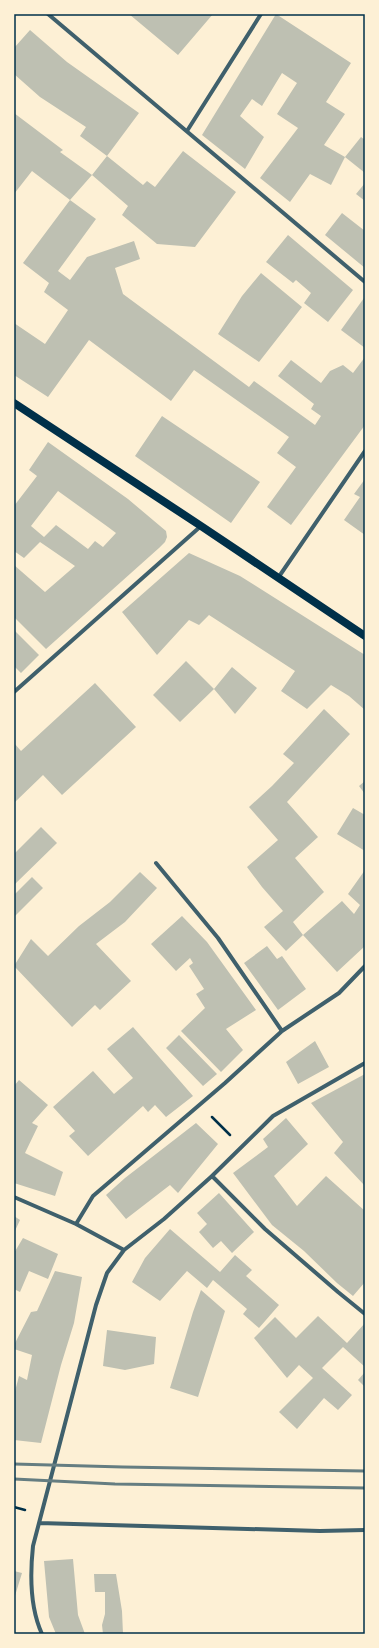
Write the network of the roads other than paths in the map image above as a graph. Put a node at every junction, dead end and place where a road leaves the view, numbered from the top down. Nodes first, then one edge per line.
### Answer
1 (48, 14) edge
2 (261, 14) edge
3 (187, 131) junction
4 (365, 282) edge
5 (14, 403) edge
6 (365, 451) edge
7 (201, 526) junction
8 (277, 578) junction
9 (365, 636) edge
10 (14, 692) edge
11 (156, 863) dead end
12 (365, 966) edge
13 (282, 1031) junction
14 (365, 1063) edge
15 (212, 1176) junction
16 (14, 1197) edge
17 (76, 1224) junction
18 (124, 1250) junction
19 (365, 1314) edge
20 (39, 1523) junction
21 (365, 1530) edge
22 (42, 1634) edge

1 - 3 street
2 - 3 street
3 - 4 street
5 - 7 main road
6 - 8 street
7 - 8 main road
7 - 10 street
8 - 9 main road
11 - 13 street
12 - 13 street
13 - 17 street
14 - 15 street
15 - 18 street
15 - 19 street
16 - 17 street
17 - 18 street
18 - 20 street
20 - 21 street
20 - 22 street

